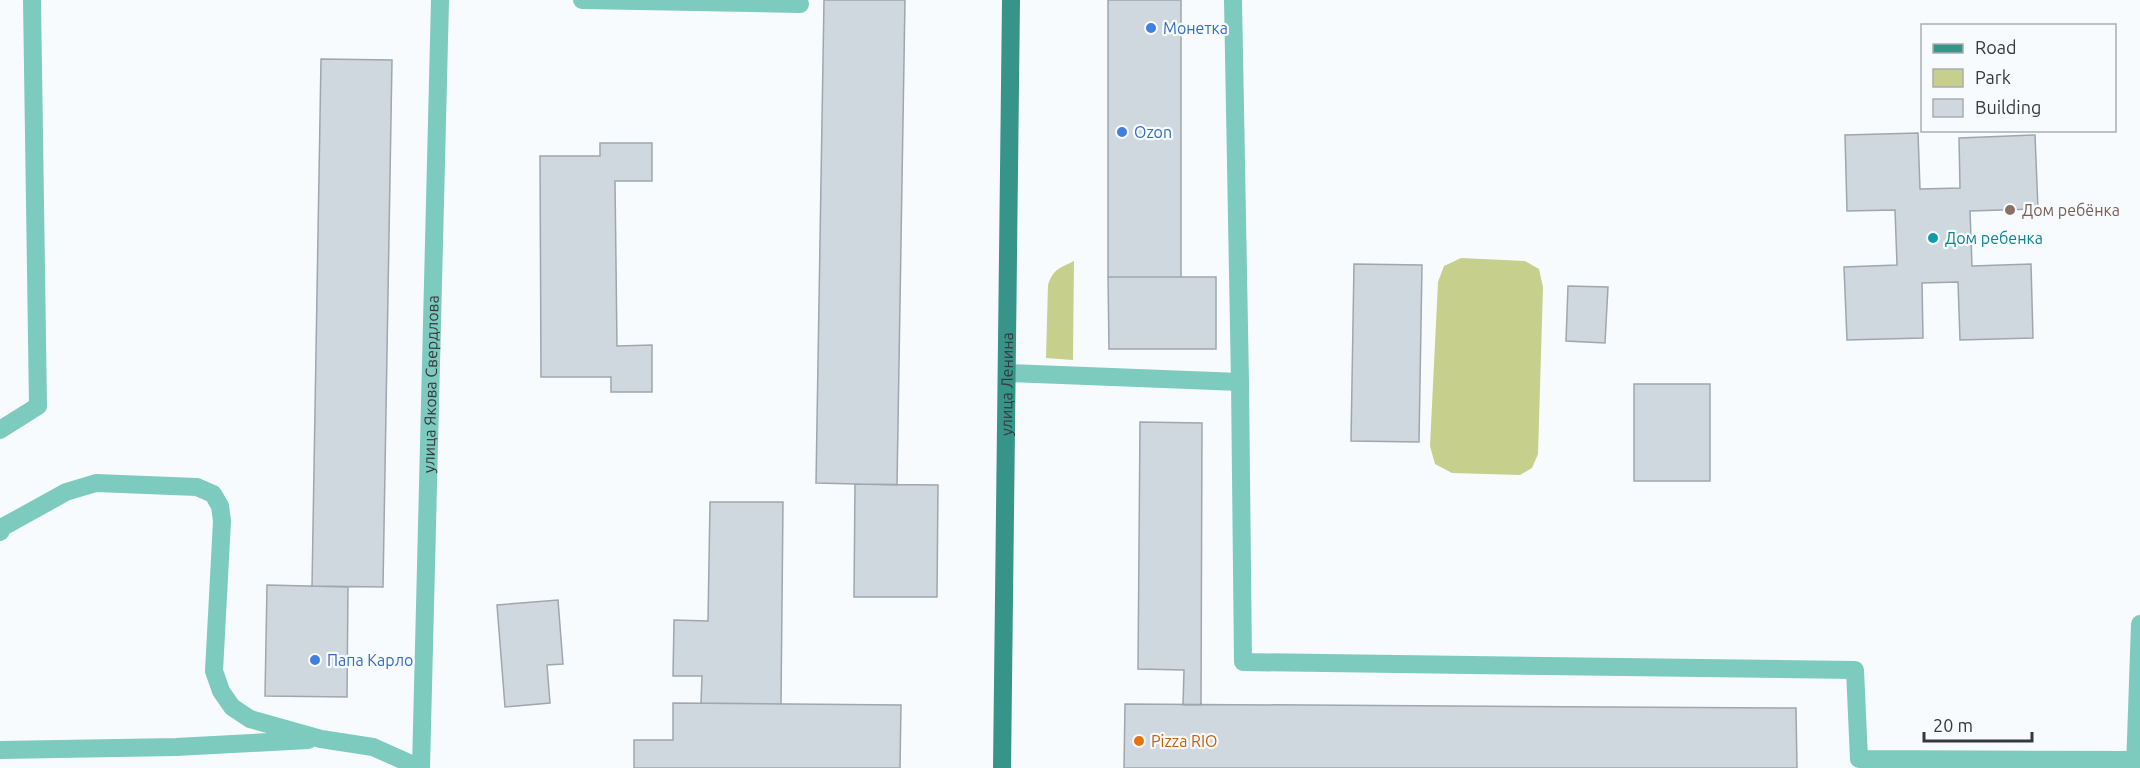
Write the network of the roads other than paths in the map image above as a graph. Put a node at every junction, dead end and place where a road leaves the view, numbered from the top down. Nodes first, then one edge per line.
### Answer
1 (32, 0) edge
2 (440, 0) edge
3 (582, 0) edge
4 (1011, 0) edge
5 (1233, 0) edge
6 (801, 4) dead end
7 (1007, 373) junction
8 (1240, 382) junction
9 (0, 430) edge
10 (0, 532) edge
11 (2140, 624) edge
12 (321, 739) junction
13 (0, 750) edge
14 (2135, 764) edge
15 (420, 768) edge
16 (1002, 768) edge

1 - 9 street
2 - 15 street, улица Якова Свердлова
3 - 6 street
4 - 7 main road, улица Ленина
5 - 8 street
7 - 8 street
7 - 16 main road, улица Ленина
8 - 14 street
10 - 12 street
11 - 14 street
12 - 13 street
12 - 15 street

